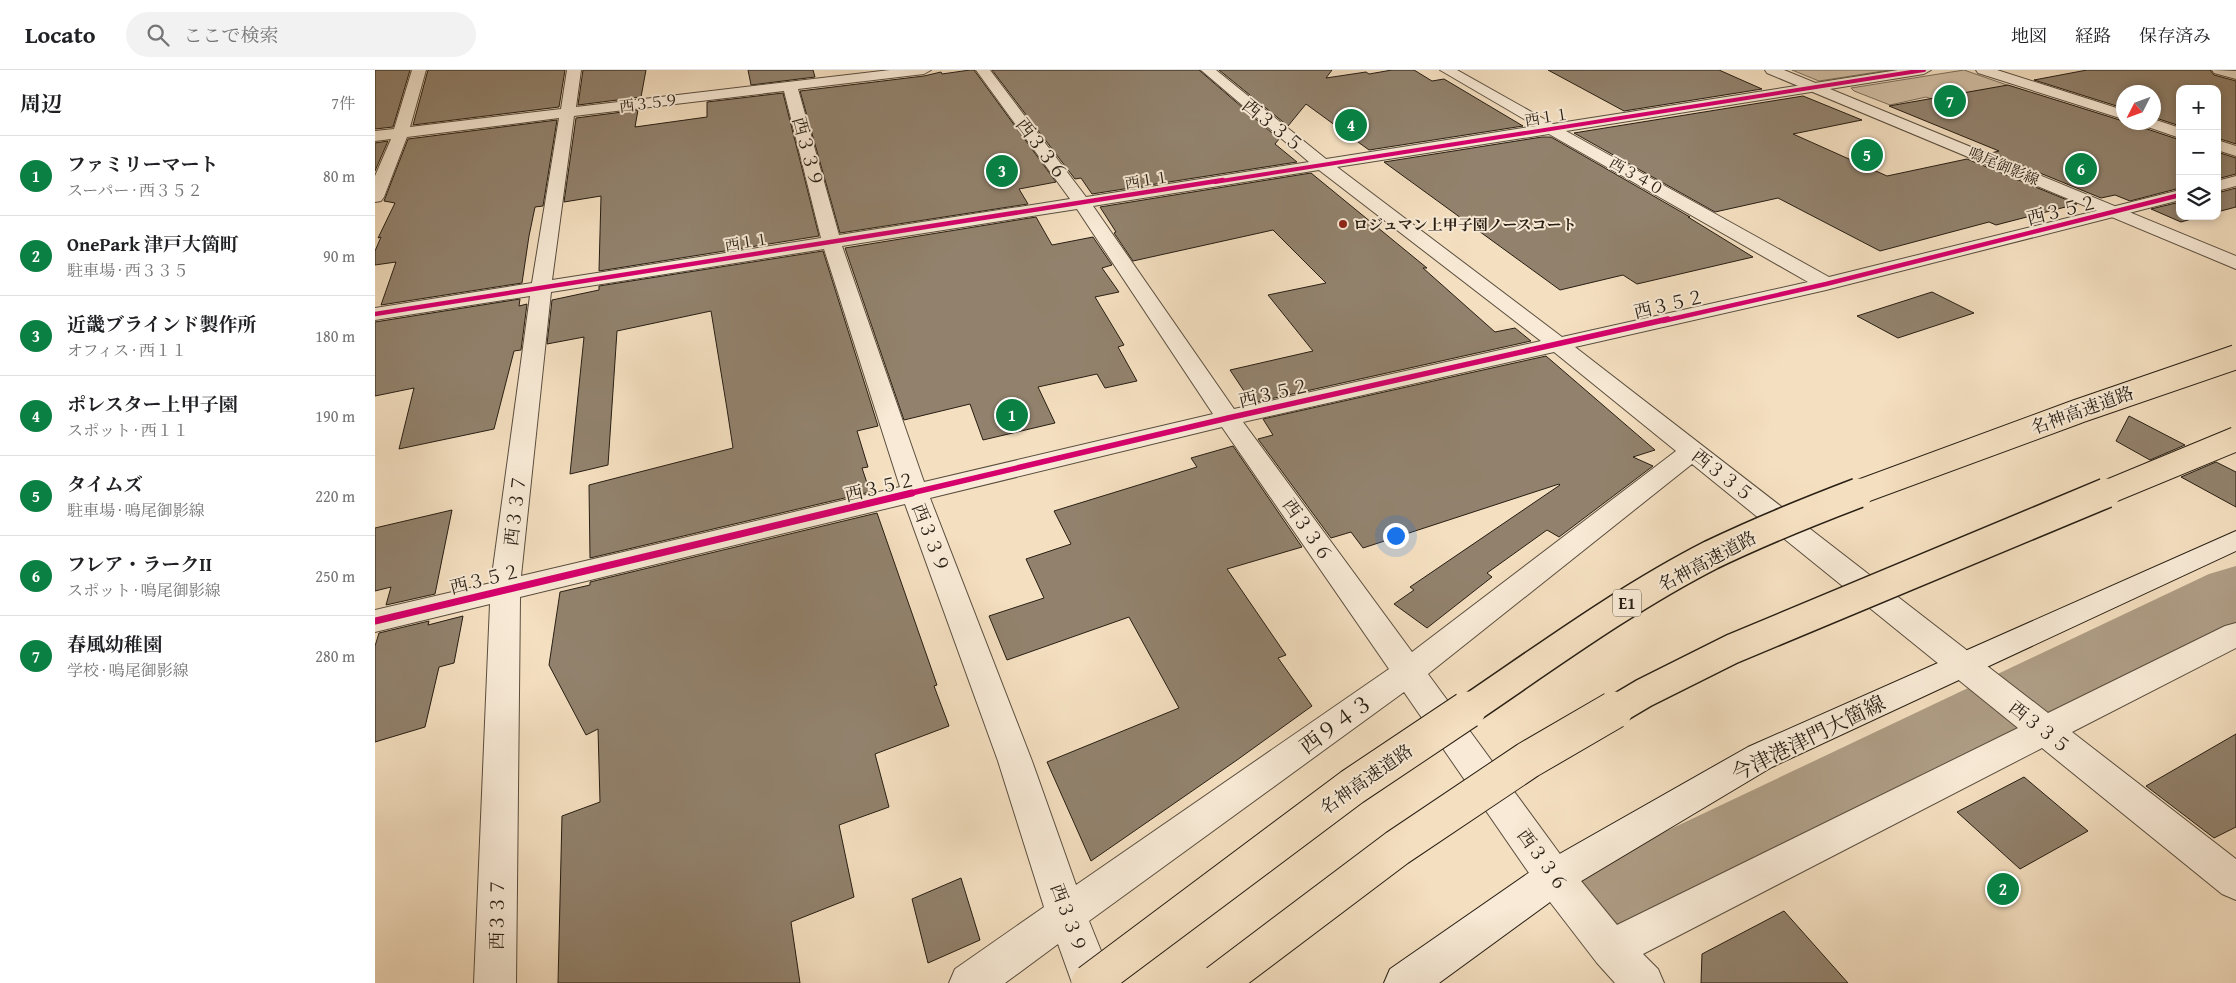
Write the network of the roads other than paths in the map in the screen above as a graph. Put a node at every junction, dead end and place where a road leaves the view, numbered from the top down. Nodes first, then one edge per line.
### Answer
1 (419, 70) edge
2 (574, 70) edge
3 (923, 70) edge
4 (983, 70) edge
5 (1208, 70) edge
6 (1447, 70) edge
7 (1772, 70) edge
8 (1923, 70) edge
9 (1983, 70) edge
10 (2219, 70) edge
11 (2236, 75) edge
12 (790, 86) junction
13 (1815, 88) junction
14 (567, 113) junction
15 (2116, 113) edge
16 (2161, 127) edge
17 (1553, 129) junction
18 (2176, 132) edge
19 (401, 133) junction
20 (375, 136) edge
21 (2221, 146) edge
22 (2236, 151) edge
23 (1323, 165) junction
24 (2236, 181) edge
25 (2221, 185) edge
26 (2176, 196) edge
27 (375, 197) edge
28 (1082, 203) junction
29 (2114, 212) junction
30 (831, 242) junction
31 (2236, 263) edge
32 (1827, 284) junction
33 (541, 288) junction
34 (375, 314) edge
35 (1559, 345) junction
36 (2236, 357) edge
37 (1228, 418) junction
38 (2236, 439) edge
39 (1691, 451) junction
40 (915, 494) junction
41 (2236, 540) edge
42 (505, 589) junction
43 (375, 621) edge
44 (2236, 634) edge
45 (1963, 663) junction
46 (1409, 672) junction
47 (2036, 723) junction
48 (1555, 877) junction
49 (2236, 882) edge
50 (1067, 916) junction
51 (1611, 949) junction
52 (495, 983) edge
53 (970, 983) edge
54 (1092, 983) edge
55 (1218, 983) edge
56 (1405, 983) edge
57 (1643, 983) edge

1 - 19 street
2 - 14 street, 西３３７
3 - 12 street, 西３５９
4 - 28 street, 西３３６
5 - 23 street, 西３３５
6 - 17 street, 西３４０
7 - 13 street, 鳴尾御影線
8 - 13 street, 西１１
9 - 15 street
10 - 11 street
12 - 14 street, 西３５９
12 - 30 street, 西３３９
13 - 17 street, 西１１
13 - 29 street, 鳴尾御影線
14 - 19 street, 西３５９
14 - 33 street, 西３３７
16 - 18 street
17 - 23 street, 西１１
17 - 32 street, 西３４０
19 - 20 street, 西３５９
19 - 27 street
21 - 22 street
23 - 28 street, 西１１
23 - 35 street, 西３３５
24 - 25 street
26 - 29 street, 西３５２
28 - 30 street, 西１１
28 - 37 street, 西３３６
29 - 31 street, 鳴尾御影線
29 - 32 street, 西３５２
30 - 33 street, 西１１
30 - 40 street, 西３３９
32 - 35 street, 西３５２
33 - 34 street, 西１１
33 - 42 street, 西３３７
35 - 37 street, 西３５２
35 - 39 street, 西３３５
36 - 54 highway, 名神高速道路 / E1, bridge
37 - 40 street, 西３５２
37 - 46 street, 西３３６
38 - 55 highway, bridge
39 - 45 street, 西３３５
39 - 46 street, 西９４３
40 - 42 street, 西３５２
40 - 50 street, 西３３９
41 - 45 street, 今津港津門大箇線
42 - 43 street, 西３５２
42 - 52 street, 西３３７
44 - 47 street
45 - 47 street, 西３３５
45 - 48 street, 今津港津門大箇線
46 - 48 street, 西３３６
46 - 50 street, 西９４３
47 - 49 street, 西３３５
47 - 51 street
48 - 51 street, 西３３６
48 - 56 street, 今津港津門大箇線
50 - 53 street, 西９４３
50 - 54 street, 西３３９
51 - 57 street, 西３３６

